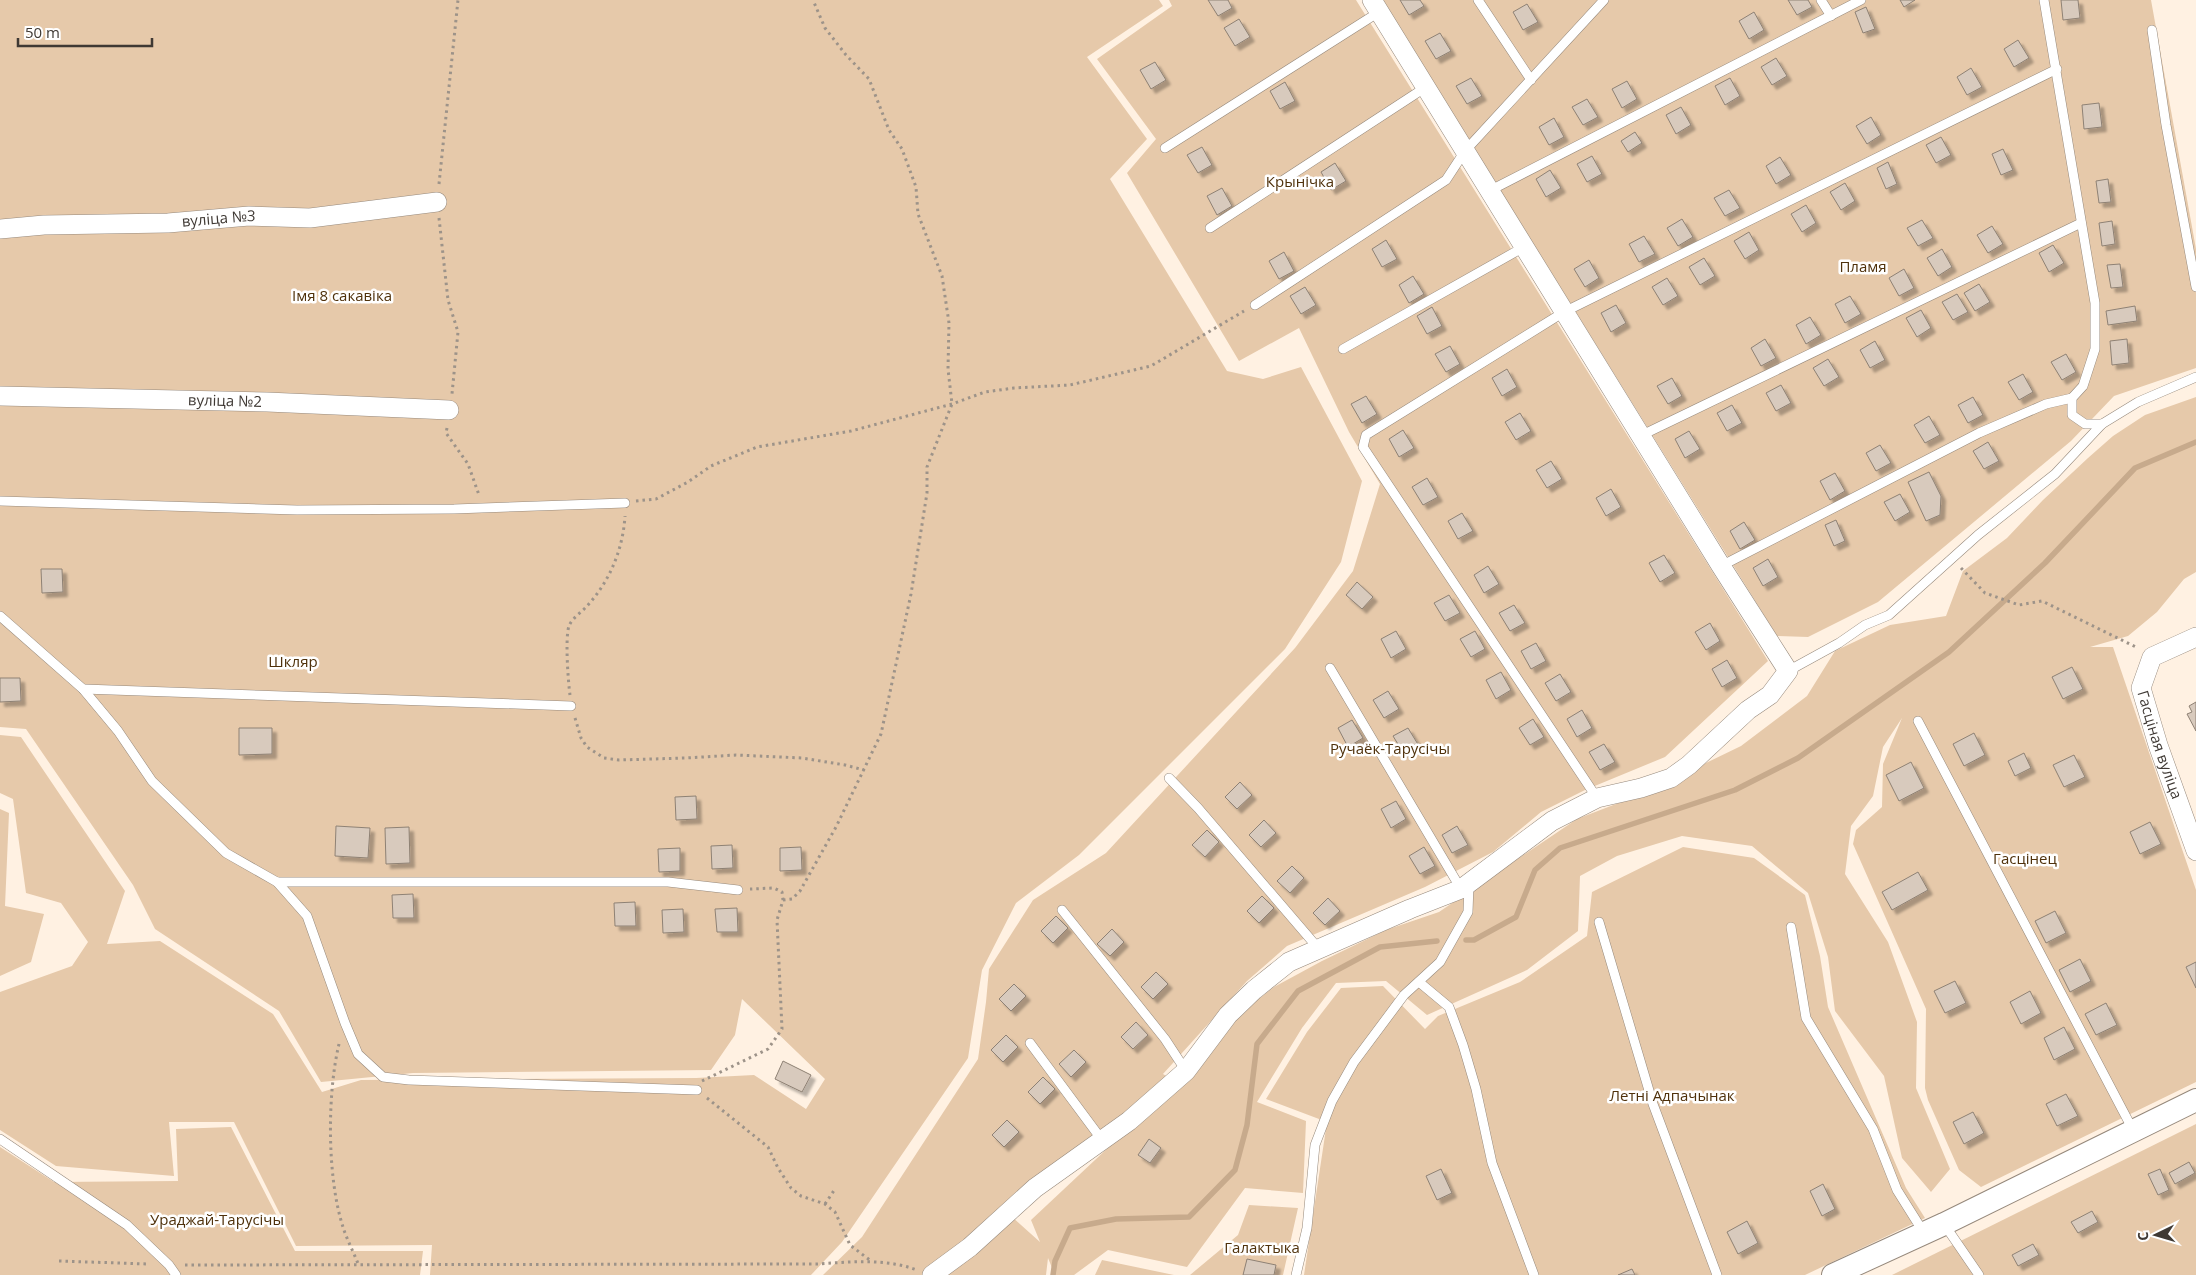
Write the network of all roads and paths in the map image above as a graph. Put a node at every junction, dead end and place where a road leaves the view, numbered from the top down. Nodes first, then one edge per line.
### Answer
1 (458, 0) edge
2 (813, 0) edge
3 (1478, 0) edge
4 (1604, 0) edge
5 (1821, 0) edge
6 (1861, 0) edge
7 (2044, 0) edge
8 (1376, 6) edge
9 (1831, 16) junction
10 (2152, 30) dead end
11 (2057, 69) junction
12 (1531, 80) junction
13 (1427, 87) junction
14 (1165, 148) dead end
15 (1465, 151) junction
16 (1491, 190) junction
17 (437, 202) junction
18 (2081, 223) junction
19 (1210, 228) dead end
20 (0, 230) edge
21 (1524, 247) junction
22 (2196, 287) edge
23 (1254, 305) joint
24 (1564, 312) junction
25 (1343, 350) dead end
26 (2196, 377) edge
27 (0, 396) edge
28 (2072, 398) junction
29 (952, 404) junction
30 (449, 410) junction
31 (2102, 424) junction
32 (1640, 436) junction
33 (0, 501) edge
34 (626, 503) junction
35 (488, 508) junction
36 (1951, 559) junction
37 (1721, 566) junction
38 (0, 616) edge
39 (2196, 637) edge
40 (2154, 656) junction
41 (1330, 668) dead end
42 (1788, 671) junction
43 (83, 689) junction
44 (571, 706) junction
45 (1918, 721) dead end
46 (864, 770) junction
47 (1169, 778) dead end
48 (1597, 798) junction
49 (2196, 851) edge
50 (277, 882) junction
51 (1465, 887) junction
52 (738, 890) joint
53 (783, 900) junction
54 (1062, 910) dead end
55 (1598, 922) dead end
56 (1791, 927) dead end
57 (1318, 948) junction
58 (1419, 982) junction
59 (345, 1023) junction
60 (1030, 1043) dead end
61 (1186, 1071) junction
62 (697, 1090) junction
63 (2196, 1100) edge
64 (2133, 1130) junction
65 (0, 1138) edge
66 (1102, 1140) junction
67 (835, 1189) dead end
68 (824, 1204) junction
69 (1944, 1224) junction
70 (1924, 1233) junction
71 (872, 1261) junction
72 (59, 1262) dead end
73 (169, 1265) junction
74 (360, 1266) junction
75 (176, 1275) edge
76 (932, 1275) edge
77 (1296, 1275) edge
78 (1534, 1275) edge
79 (1717, 1275) edge
80 (1833, 1275) edge
81 (1979, 1275) edge

1 - 17 path
2 - 29 path
3 - 12 lane
4 - 12 lane
5 - 9 lane
6 - 9 lane
7 - 11 lane
8 - 13 street
8 - 14 lane
9 - 16 lane
10 - 22 lane
11 - 18 lane
11 - 24 lane
12 - 15 lane
13 - 15 street
13 - 19 lane
15 - 16 street
15 - 23 lane
16 - 21 street
17 - 20 street, вуліца №3
17 - 30 path
18 - 28 lane
18 - 32 lane
21 - 24 street
21 - 25 lane
23 - 29 path
24 - 32 street
24 - 48 lane
26 - 31 lane
27 - 30 street, вуліца №2
28 - 31 lane
28 - 37 lane
29 - 34 path
29 - 46 path
30 - 35 path
31 - 36 lane
32 - 37 street
33 - 35 lane
34 - 35 lane
34 - 44 path
36 - 40 path
36 - 42 lane
37 - 42 street
38 - 43 lane
39 - 40 street
40 - 49 street, Гасціная вуліца
41 - 51 lane
42 - 48 street
43 - 44 lane
43 - 50 lane
44 - 46 path
45 - 64 lane
46 - 53 path
47 - 57 lane
48 - 51 street
50 - 52 lane
50 - 59 lane
51 - 57 street
51 - 58 lane
52 - 53 path
53 - 62 path
54 - 61 lane
55 - 79 lane
56 - 70 lane
57 - 61 street
58 - 77 lane
58 - 78 lane
59 - 62 lane
59 - 74 path
60 - 66 lane
61 - 66 street
62 - 68 path
63 - 64 street
64 - 69 street
65 - 73 lane
66 - 76 street
67 - 68 path
68 - 71 path
69 - 70 street
69 - 81 lane
70 - 80 street
71 - 74 path
71 - 76 path
72 - 73 path
73 - 74 path
73 - 75 lane

